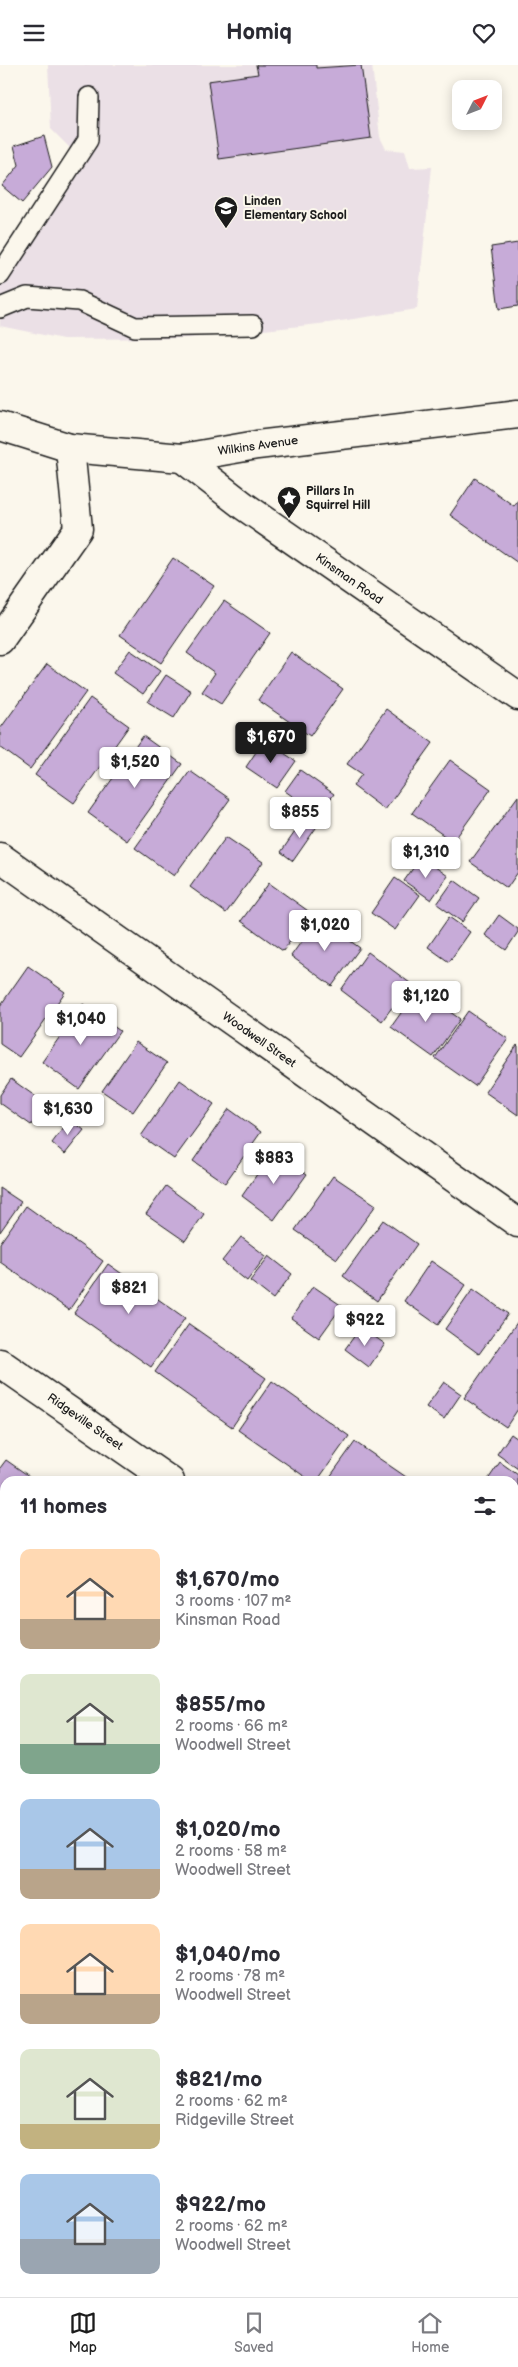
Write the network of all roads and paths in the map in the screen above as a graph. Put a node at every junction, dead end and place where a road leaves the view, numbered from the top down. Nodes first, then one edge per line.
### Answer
1 (89, 97) dead end
2 (0, 275) edge
3 (0, 308) edge
4 (253, 325) dead end
5 (518, 414) edge
6 (0, 426) edge
7 (70, 448) junction
8 (182, 458) junction
9 (0, 640) edge
10 (518, 696) edge
11 (0, 857) edge
12 (518, 1223) edge
13 (0, 1363) edge
14 (163, 1476) edge

1 - 2 lane
3 - 4 lane
5 - 8 street, Wilkins Avenue
6 - 7 street, Wilkins Avenue
7 - 8 street, Wilkins Avenue
7 - 9 street
8 - 10 street, Kinsman Road
11 - 12 street, Woodwell Street
13 - 14 street, Ridgeville Street

